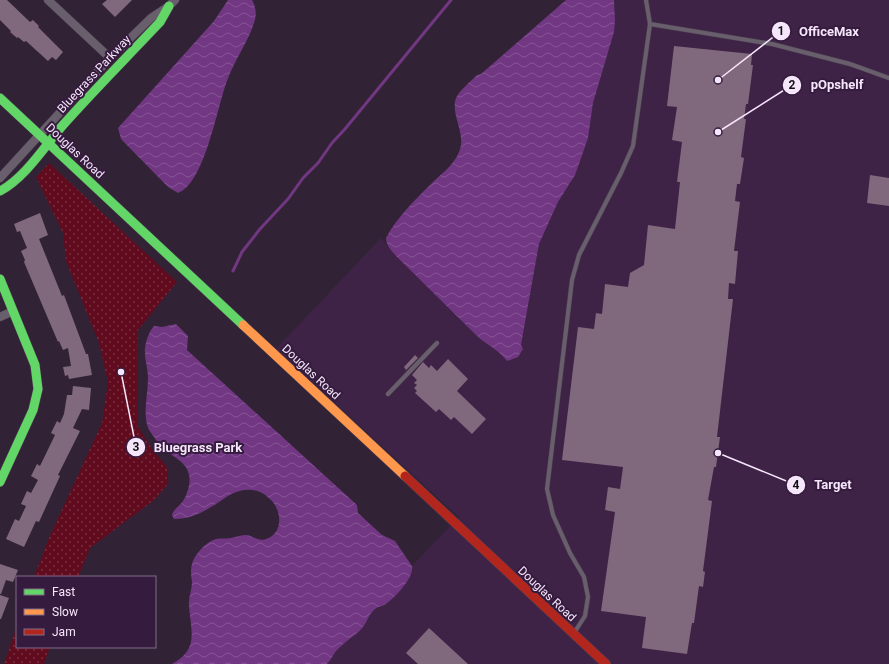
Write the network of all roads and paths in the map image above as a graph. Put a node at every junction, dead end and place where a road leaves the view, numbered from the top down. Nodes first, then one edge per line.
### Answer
1 (48, 0) edge
2 (646, 0) edge
3 (172, 3) edge
4 (650, 24) junction
5 (110, 58) junction
6 (889, 78) edge
7 (0, 98) edge
8 (39, 134) junction
9 (49, 143) junction
10 (0, 178) edge
11 (0, 191) edge
12 (0, 279) edge
13 (13, 311) junction
14 (0, 317) edge
15 (437, 343) dead end
16 (388, 394) dead end
17 (0, 482) edge
18 (573, 634) junction
19 (606, 664) edge

1 - 5 street
2 - 4 lane
3 - 5 street, Bluegrass Parkway
3 - 9 street, Bluegrass Parkway
4 - 6 lane
4 - 18 lane
5 - 8 street, Bluegrass Parkway
7 - 8 street, Douglas Road
8 - 9 street, Douglas Road
8 - 10 street, Bluegrass Parkway
9 - 11 street, Bluegrass Parkway
9 - 18 street, Douglas Road
12 - 13 street
13 - 14 street
13 - 17 street
15 - 16 lane
18 - 19 street, Douglas Road

